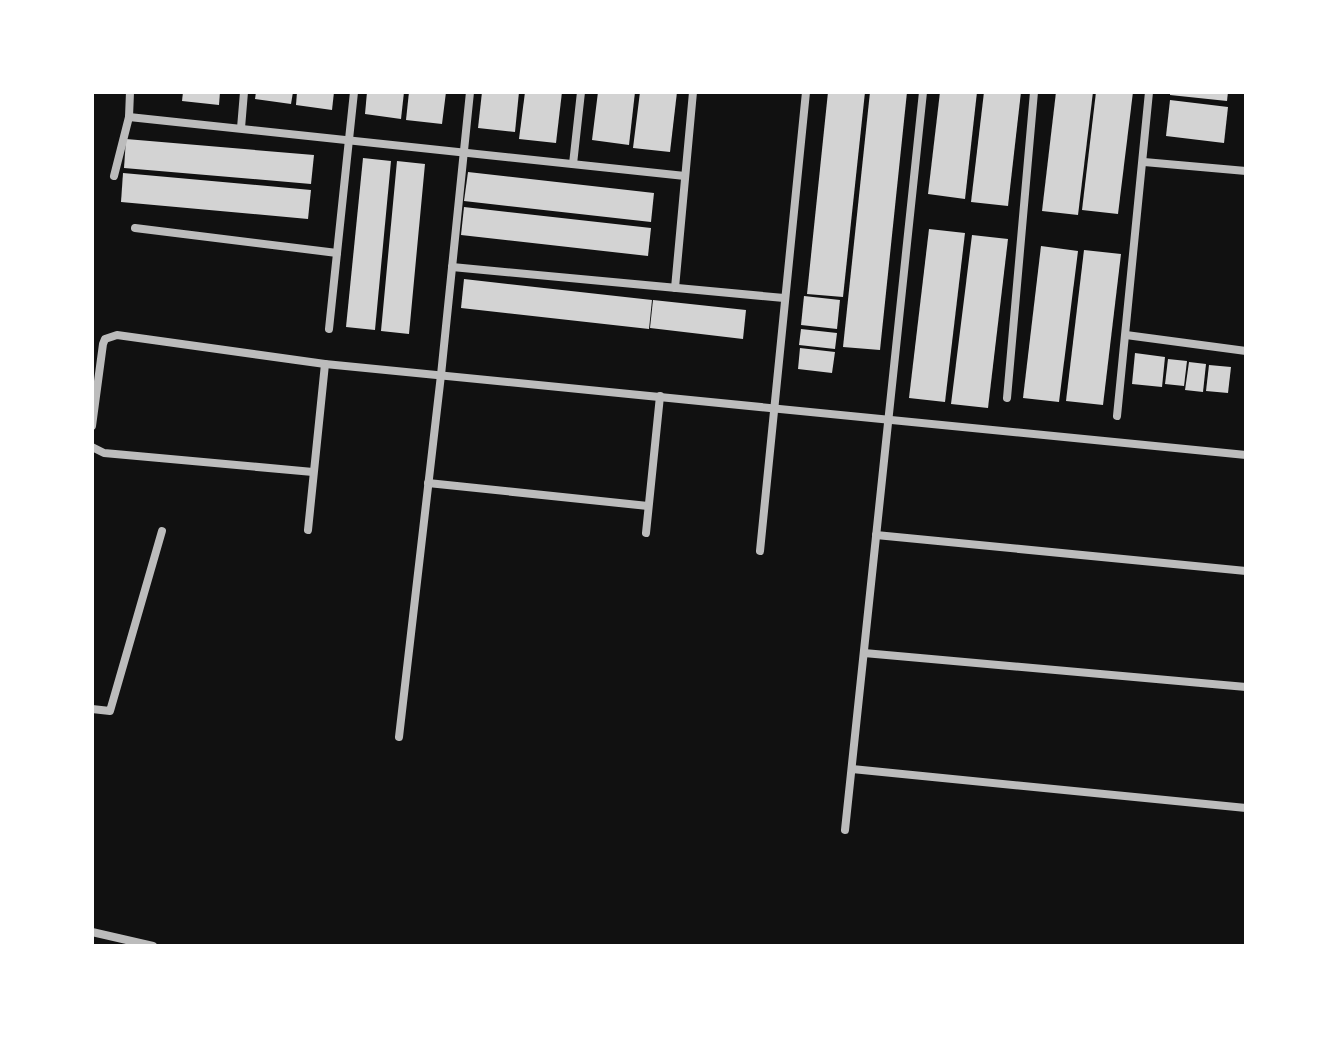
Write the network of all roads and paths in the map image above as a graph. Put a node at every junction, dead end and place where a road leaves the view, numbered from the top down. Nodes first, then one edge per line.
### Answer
1 (130, 92) edge
2 (244, 92) edge
3 (354, 92) edge
4 (470, 92) edge
5 (581, 92) edge
6 (693, 92) edge
7 (806, 92) edge
8 (923, 92) edge
9 (1034, 92) edge
10 (1149, 92) edge
11 (129, 117) junction
12 (241, 128) junction
13 (349, 140) junction
14 (463, 154) junction
15 (1144, 162) junction
16 (573, 164) junction
17 (1246, 171) edge
18 (114, 176) dead end
19 (685, 176) junction
20 (135, 228) dead end
21 (337, 253) junction
22 (452, 267) junction
23 (675, 288) junction
24 (784, 298) junction
25 (329, 329) dead end
26 (1126, 335) junction
27 (1246, 351) edge
28 (325, 364) junction
29 (441, 375) junction
30 (660, 396) junction
31 (1007, 398) dead end
32 (775, 408) junction
33 (1117, 416) dead end
34 (889, 420) junction
35 (92, 426) edge
36 (92, 447) edge
37 (1246, 455) edge
38 (313, 472) junction
39 (428, 483) junction
40 (648, 506) junction
41 (308, 530) dead end
42 (162, 531) dead end
43 (646, 533) dead end
44 (876, 535) junction
45 (760, 551) dead end
46 (1246, 571) edge
47 (864, 653) junction
48 (1246, 687) edge
49 (92, 709) edge
50 (399, 737) dead end
51 (852, 769) junction
52 (1246, 808) edge
53 (845, 830) dead end
54 (92, 932) edge
55 (153, 946) edge

1 - 11 street
2 - 12 street
3 - 13 street
4 - 14 street
5 - 16 street
6 - 19 street
7 - 24 street
8 - 34 street
9 - 31 street
10 - 15 street
11 - 12 street
11 - 18 street
12 - 13 street
13 - 14 street
13 - 21 street
14 - 16 street
14 - 22 street
15 - 17 street
15 - 26 street
16 - 19 street
19 - 23 street
20 - 21 street
21 - 25 street
22 - 23 street
22 - 29 street
23 - 24 street
24 - 32 street
26 - 27 street
26 - 33 street
28 - 29 street
28 - 35 street
28 - 38 street
29 - 30 street
29 - 39 street
30 - 32 street
30 - 40 street
32 - 34 street
32 - 45 street
34 - 37 street
34 - 44 street
36 - 38 street
38 - 41 street
39 - 40 street
39 - 50 street
40 - 43 street
42 - 49 street
44 - 46 street
44 - 47 street
47 - 48 street
47 - 51 street
51 - 52 street
51 - 53 street
54 - 55 street

